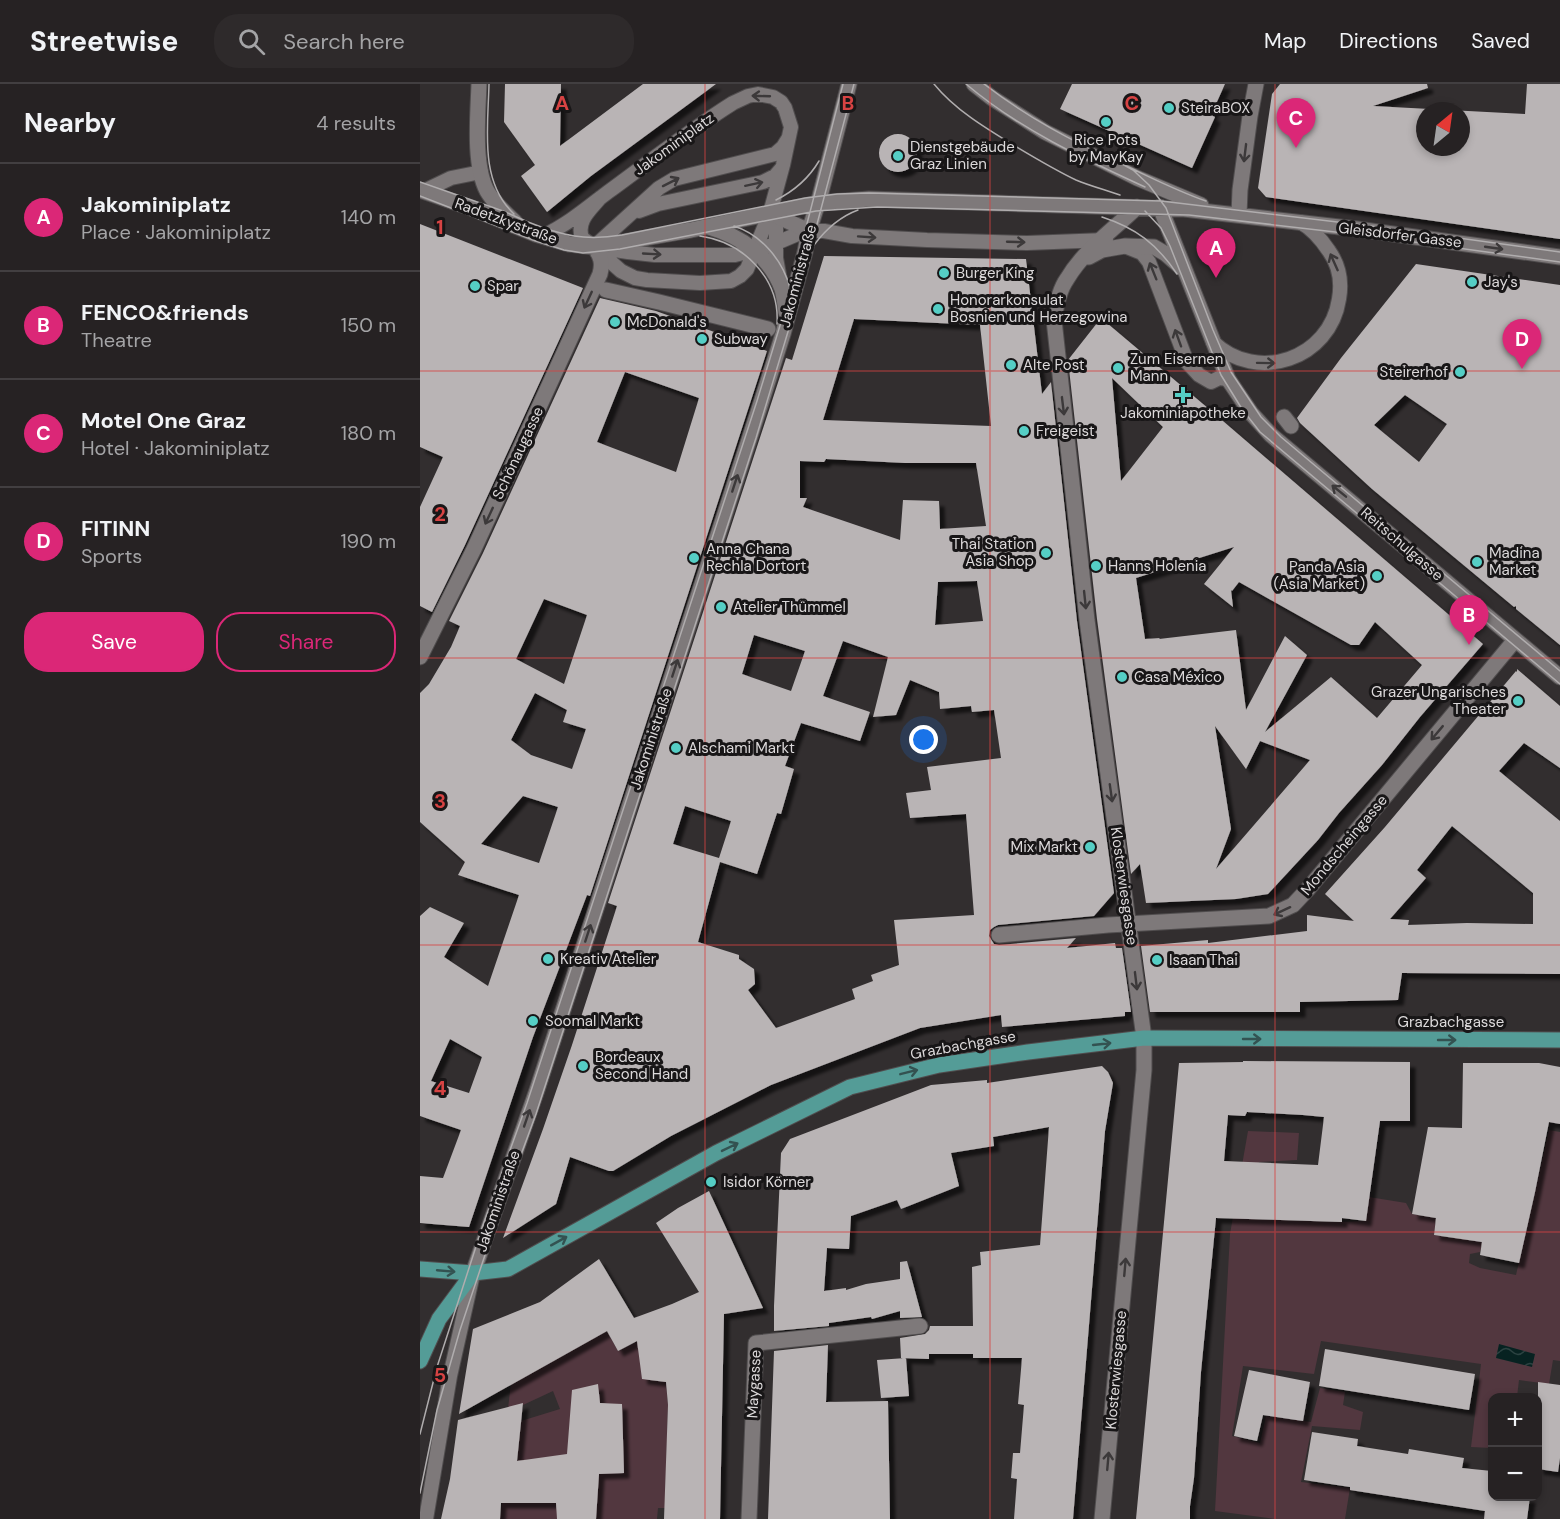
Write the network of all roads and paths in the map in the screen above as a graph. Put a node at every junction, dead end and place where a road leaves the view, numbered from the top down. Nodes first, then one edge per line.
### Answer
1 (479, 84) edge
2 (849, 84) edge
3 (974, 84) edge
4 (1256, 84) edge
5 (790, 136) junction
6 (783, 165) junction
7 (481, 172) junction
8 (422, 190) edge
9 (600, 198) junction
10 (818, 203) junction
11 (1137, 207) junction
12 (1160, 207) junction
13 (774, 213) junction
14 (632, 214) junction
15 (1239, 215) junction
16 (1300, 222) junction
17 (706, 226) junction
18 (521, 229) junction
19 (809, 231) junction
20 (543, 236) junction
21 (1101, 239) junction
22 (1060, 242) junction
23 (776, 243) junction
24 (1125, 246) junction
25 (594, 247) junction
26 (1154, 247) junction
27 (755, 250) junction
28 (1560, 257) edge
29 (1080, 262) junction
30 (608, 265) junction
31 (1184, 270) junction
32 (782, 288) junction
33 (606, 290) dead end
34 (786, 320) junction
35 (768, 329) dead end
36 (1213, 342) junction
37 (1228, 378) junction
38 (1515, 640) junction
39 (420, 657) edge
40 (1560, 677) edge
41 (1129, 925) junction
42 (999, 935) dead end
43 (1144, 1038) junction
44 (1560, 1040) edge
45 (420, 1269) edge
46 (473, 1273) junction
47 (920, 1326) dead end
48 (420, 1361) edge
49 (426, 1519) edge
50 (749, 1519) edge
51 (1102, 1519) edge

1 - 7 street
2 - 10 street
3 - 15 street
4 -> 15 street
5 - 6 lane, Jakominiplatz
5 -> 9 lane, Jakominiplatz
14 -> 5 lane, Jakominiplatz
6 - 13 lane, Jakominiplatz
14 -> 6 lane, Jakominiplatz
7 - 8 lane
7 - 18 street
8 - 18 street, Radetzkystraße
9 - 20 lane, Jakominiplatz
9 - 25 lane
10 - 11 street
10 - 13 street
10 - 19 street, Jakoministraße
11 - 12 street
11 - 21 street
12 - 15 street
12 - 31 street
13 - 17 street
13 - 19 street
13 - 23 lane, Jakominiplatz
13 - 27 lane, Jakominiplatz
14 - 25 lane, Jakominiplatz
15 - 16 street, Gleisdorfer Gasse
16 -> 28 street, Gleisdorfer Gasse
36 -> 16 lane
17 - 25 street
17 - 27 street, Jakominiplatz
18 - 20 street, Radetzkystraße
19 -> 22 lane
19 - 23 lane
19 - 34 street, Jakoministraße
20 - 25 street, Radetzkystraße
21 - 22 lane
21 - 26 lane
21 - 29 street
22 - 29 lane
23 - 27 lane
23 - 32 lane, Jakominiplatz
24 - 26 street
24 - 29 street
37 -> 24 lane
25 -> 27 lane
25 - 30 street
26 - 31 street
27 - 30 lane, Jakominiplatz
27 - 32 street, Jakominiplatz
29 -> 41 street, Klosterwiesgasse
30 -> 39 street, Schönaugasse
31 - 36 street
32 - 34 street, Jakominiplatz
33 - 35 street
46 -> 34 street, Jakoministraße
36 - 37 street
38 -> 37 street, Reitschulgasse
38 - 40 street, Reitschulgasse
38 -> 41 street, Mondscheingasse
41 - 42 street, Mondscheingasse
41 -> 43 street, Klosterwiesgasse
43 -> 44 main road, Grazbachgasse
46 -> 43 main road, Grazbachgasse
51 -> 43 street, Klosterwiesgasse
45 -> 46 main road, Grazbachgasse
46 - 48 main road
46 - 49 lane
47 - 50 street, Maygasse

